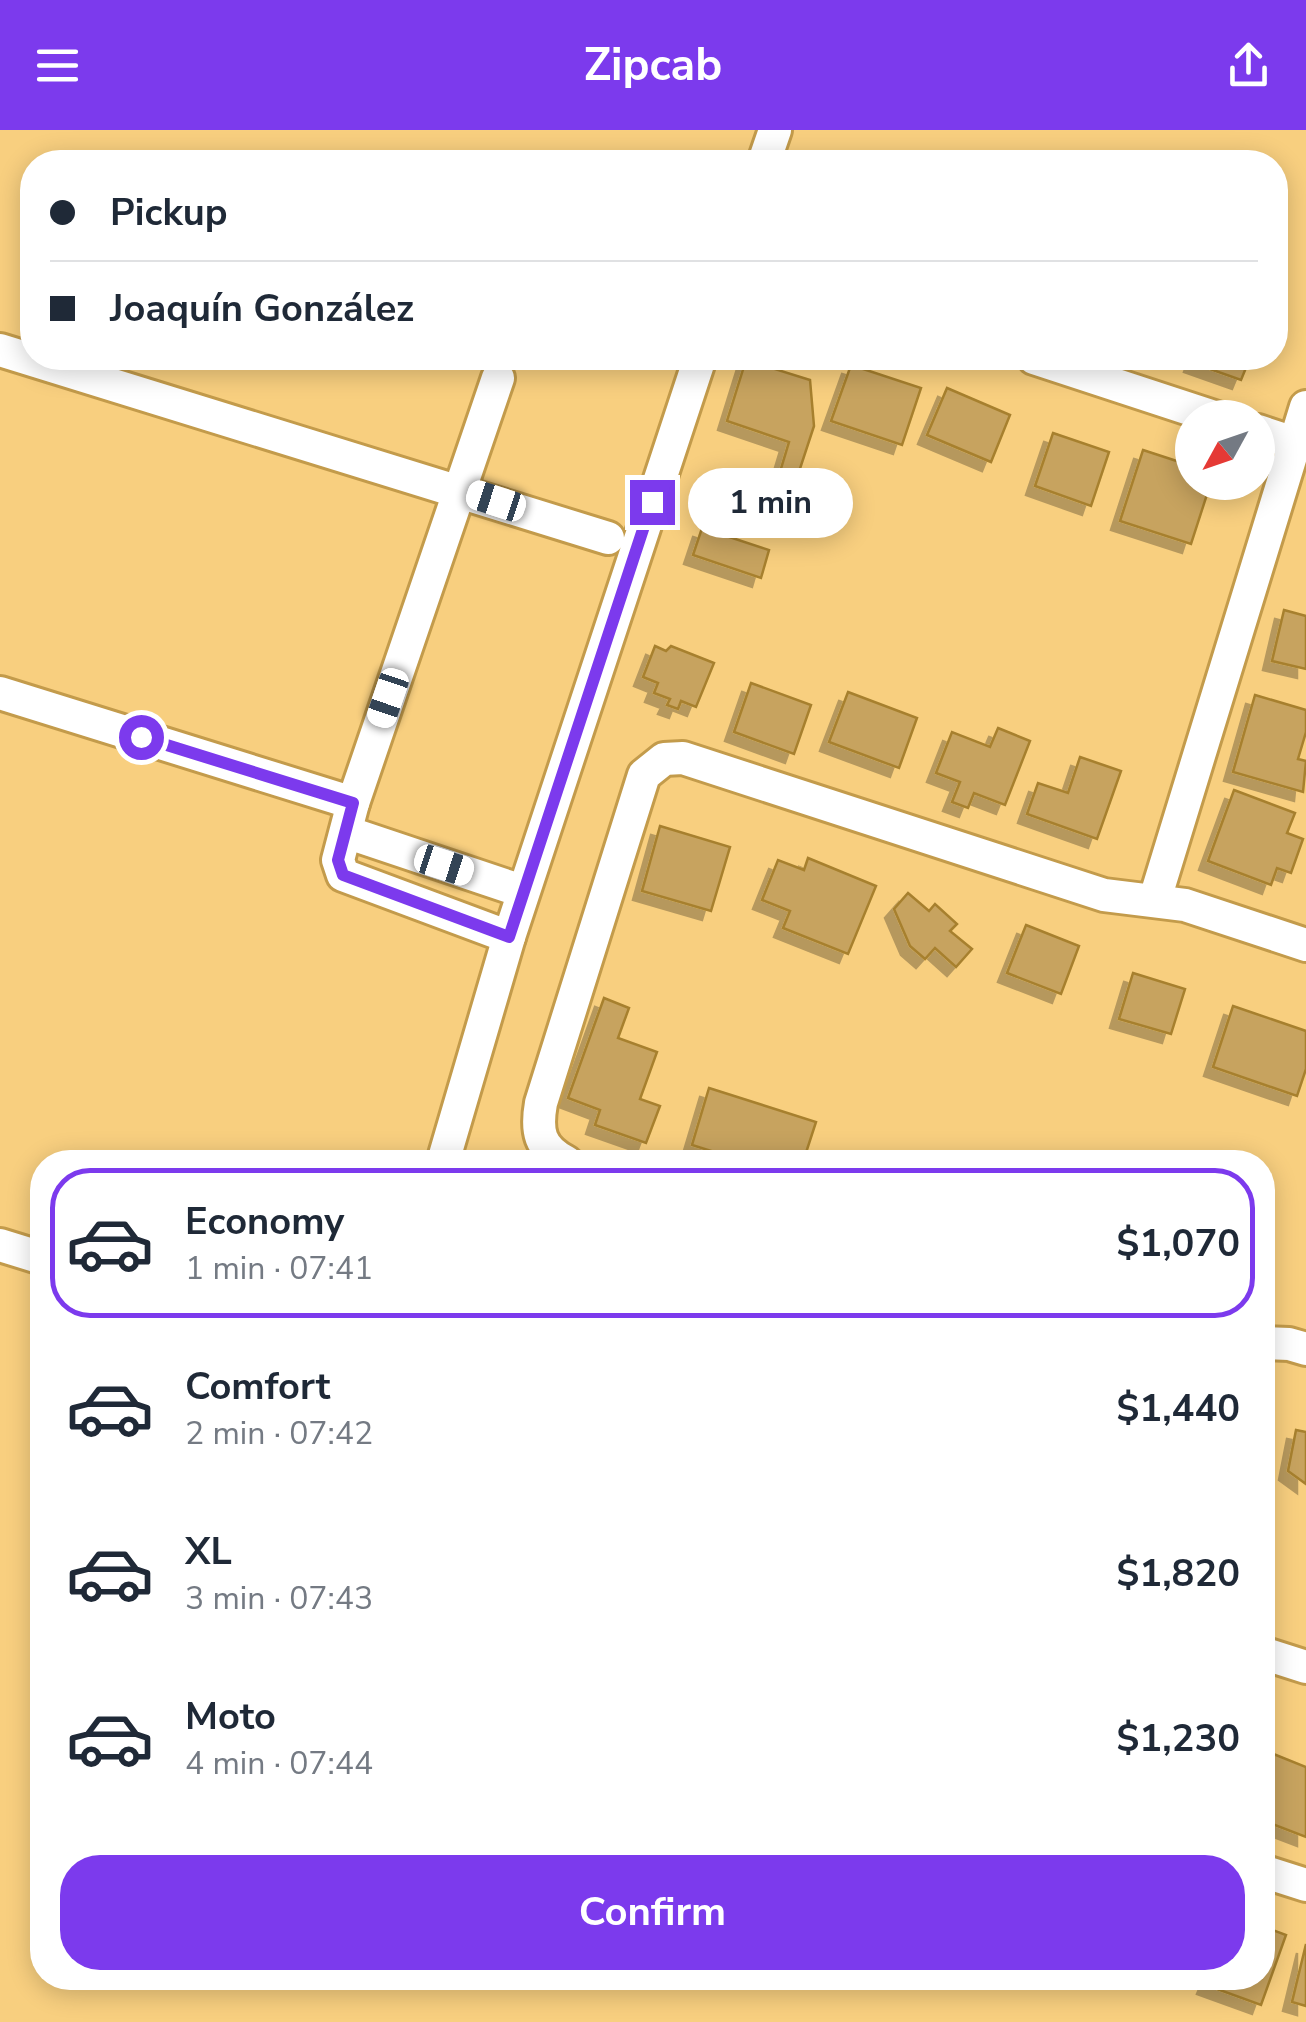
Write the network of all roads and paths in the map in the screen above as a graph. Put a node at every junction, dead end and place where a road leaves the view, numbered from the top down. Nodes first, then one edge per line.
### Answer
1 (66, 370) edge
2 (696, 370) edge
3 (1071, 370) edge
4 (498, 378) dead end
5 (1175, 404) edge
6 (1306, 407) edge
7 (1275, 436) edge
8 (1294, 442) junction
9 (458, 489) junction
10 (608, 538) dead end
11 (0, 692) edge
12 (349, 818) junction
13 (510, 887) dead end
14 (1155, 899) junction
15 (509, 937) junction
16 (1306, 945) edge
17 (447, 1150) edge
18 (551, 1150) edge
19 (0, 1244) edge
20 (30, 1254) edge
21 (1275, 1343) edge
22 (1306, 1350) edge
23 (1275, 1656) edge
24 (1306, 1667) edge
25 (1275, 1875) edge
26 (1306, 1885) edge

1 - 9 street
2 - 15 street
3 - 5 street
4 - 9 street
6 - 8 street
7 - 8 street
8 - 14 street
9 - 10 street
9 - 12 street
11 - 12 street
12 - 13 street
12 - 15 street
14 - 16 street
14 - 18 street
15 - 17 street
19 - 20 street
21 - 22 street
23 - 24 street
25 - 26 street

